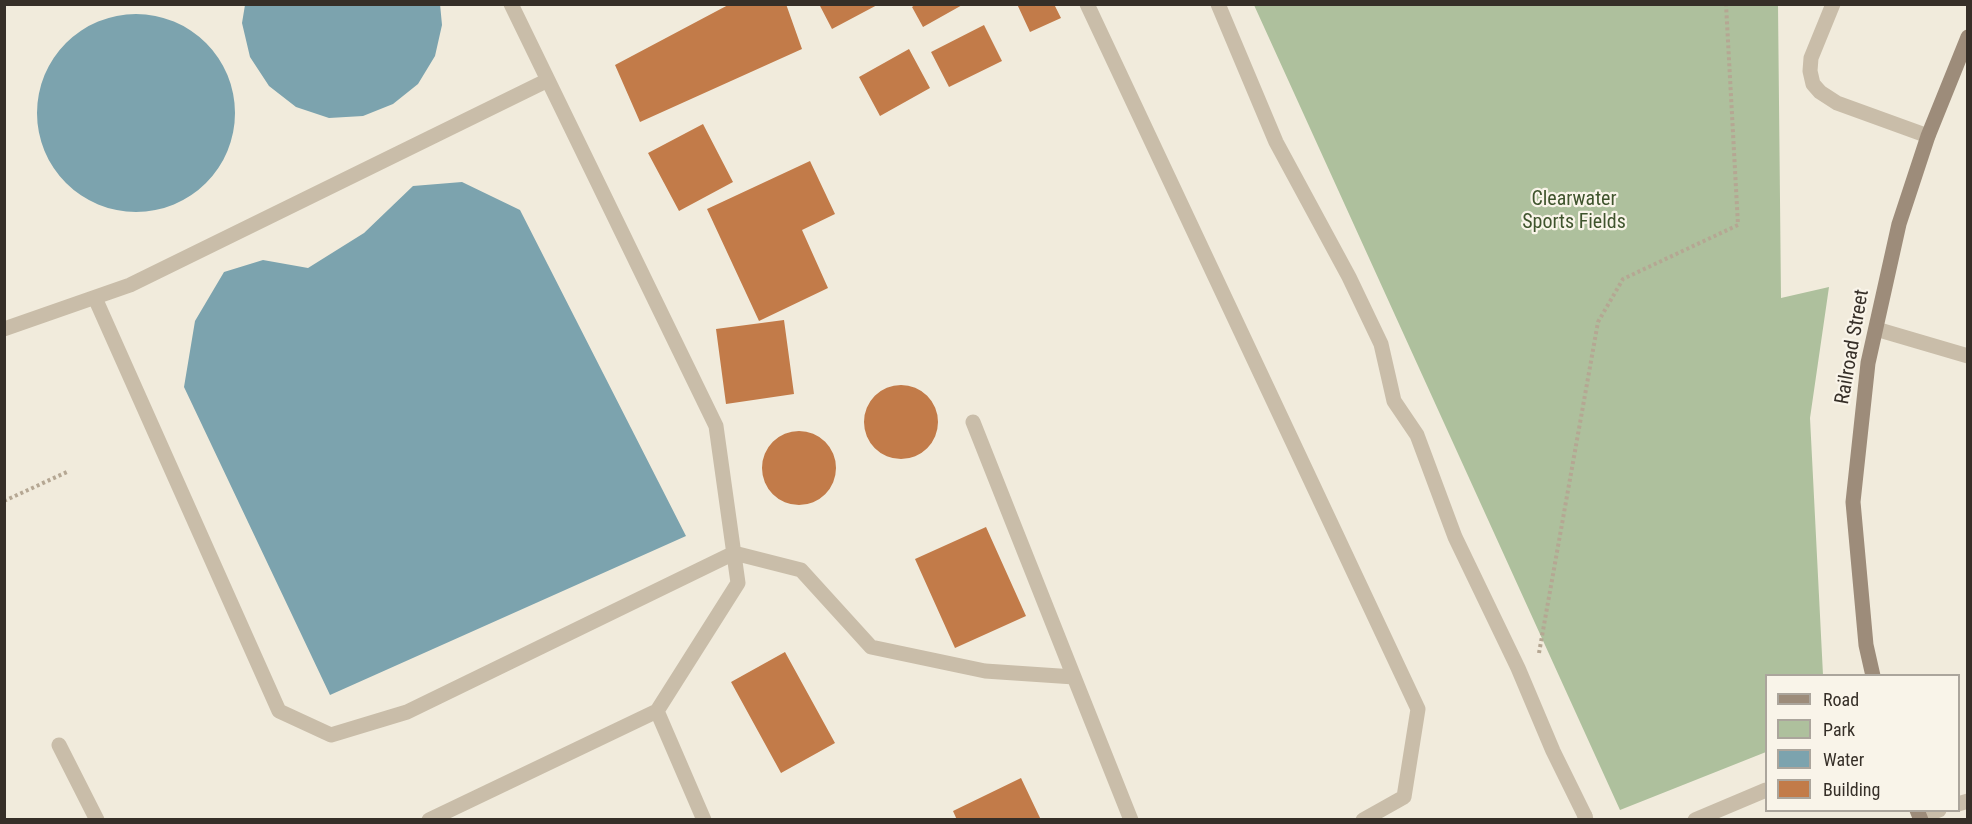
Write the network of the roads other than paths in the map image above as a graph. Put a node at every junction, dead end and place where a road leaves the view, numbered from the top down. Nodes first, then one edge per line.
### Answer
1 (512, 4) edge
2 (1087, 4) edge
3 (1218, 4) edge
4 (1833, 4) edge
5 (1968, 37) edge
6 (548, 80) junction
7 (1928, 136) junction
8 (94, 298) junction
9 (4, 329) edge
10 (1876, 329) junction
11 (1968, 356) edge
12 (973, 422) dead end
13 (734, 553) junction
14 (1873, 674) edge
15 (1074, 677) junction
16 (657, 711) junction
17 (59, 745) dead end
18 (1765, 791) edge
19 (1586, 818) edge
20 (97, 819) edge
21 (429, 819) edge
22 (704, 819) edge
23 (1131, 819) edge
24 (1363, 819) edge
25 (1695, 819) edge

1 - 6 lane
2 - 24 lane
3 - 19 lane
4 - 7 lane
5 - 7 main road, Railroad Street
6 - 8 lane
6 - 13 lane
7 - 10 main road, Railroad Street
8 - 9 lane
8 - 13 lane
10 - 11 lane
10 - 14 main road, Railroad Street
12 - 15 lane
13 - 15 lane
13 - 16 lane
15 - 23 lane
16 - 21 lane
16 - 22 lane
17 - 20 lane
18 - 25 lane

